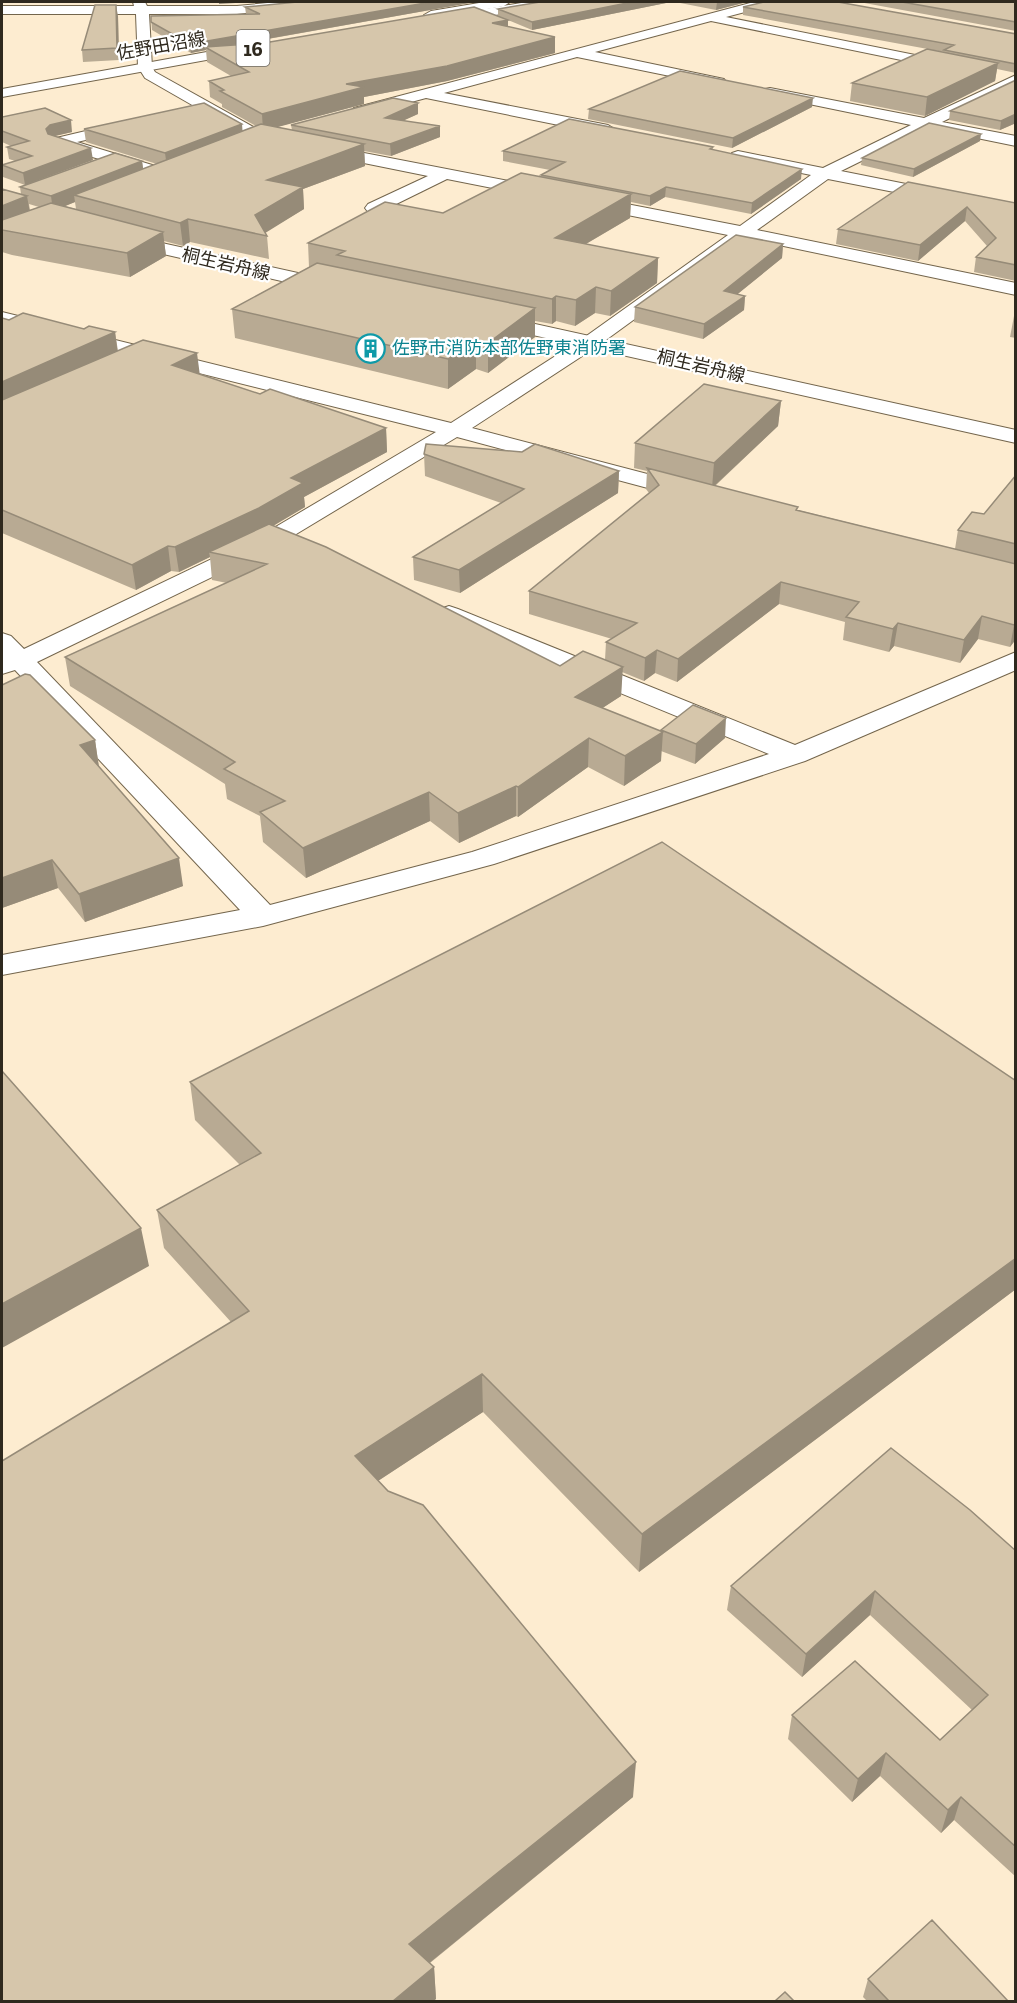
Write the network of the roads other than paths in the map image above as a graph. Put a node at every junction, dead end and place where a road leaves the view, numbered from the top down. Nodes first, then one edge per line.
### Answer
1 (308, 2) edge
2 (453, 2) edge
3 (504, 2) edge
4 (547, 2) edge
5 (767, 2) edge
6 (140, 6) edge
7 (2, 10) edge
8 (473, 14) junction
9 (415, 17) junction
10 (708, 18) junction
11 (504, 26) edge
12 (264, 45) edge
13 (555, 45) edge
14 (576, 53) junction
15 (145, 67) junction
16 (958, 68) edge
17 (993, 74) edge
18 (1016, 79) edge
19 (728, 84) edge
20 (752, 88) edge
21 (2, 93) edge
22 (424, 94) junction
23 (208, 108) junction
24 (185, 113) edge
25 (348, 114) edge
26 (927, 123) junction
27 (139, 124) edge
28 (294, 129) edge
29 (619, 132) edge
30 (261, 138) junction
31 (1016, 141) edge
32 (240, 146) edge
33 (722, 153) edge
34 (117, 159) junction
35 (96, 167) edge
36 (825, 173) junction
37 (445, 174) junction
38 (148, 183) edge
39 (375, 208) edge
40 (1016, 211) edge
41 (741, 232) junction
42 (107, 235) edge
43 (1016, 289) edge
44 (348, 290) edge
45 (476, 317) edge
46 (2, 318) edge
47 (592, 341) junction
48 (142, 354) junction
49 (110, 368) edge
50 (454, 430) junction
51 (1016, 437) edge
52 (706, 497) edge
53 (270, 540) junction
54 (303, 554) edge
55 (423, 603) edge
56 (8, 656) edge
57 (1016, 660) edge
58 (795, 755) junction
59 (263, 916) junction
60 (2, 965) edge

1 - 6 street
2 - 9 street
3 - 9 street
4 - 8 street
5 - 10 street
6 - 7 street
6 - 15 street
8 - 9 street
8 - 11 street
10 - 14 street
10 - 16 street
12 - 15 street, 佐野田沼線 / 16
13 - 14 street
14 - 19 street
14 - 22 street
15 - 21 street, 佐野田沼線 / 16
15 - 23 street
17 - 18 street
18 - 26 street
20 - 26 street
22 - 25 street
22 - 29 street
23 - 24 street
23 - 30 street
26 - 31 street
26 - 36 street
27 - 34 street
28 - 30 street
30 - 32 street
30 - 37 street
33 - 36 street
34 - 35 street
34 - 38 street
36 - 40 street
36 - 41 street
37 - 39 street
37 - 41 street
41 - 43 street
41 - 47 street
42 - 44 street, 桐生岩舟線
45 - 47 street, 桐生岩舟線
46 - 48 street
47 - 50 street
47 - 51 street, 桐生岩舟線
48 - 49 street
48 - 50 street
50 - 52 street
50 - 53 street
53 - 54 street
53 - 56 street
55 - 58 street
56 - 59 street
57 - 58 street
58 - 59 street
59 - 60 street

